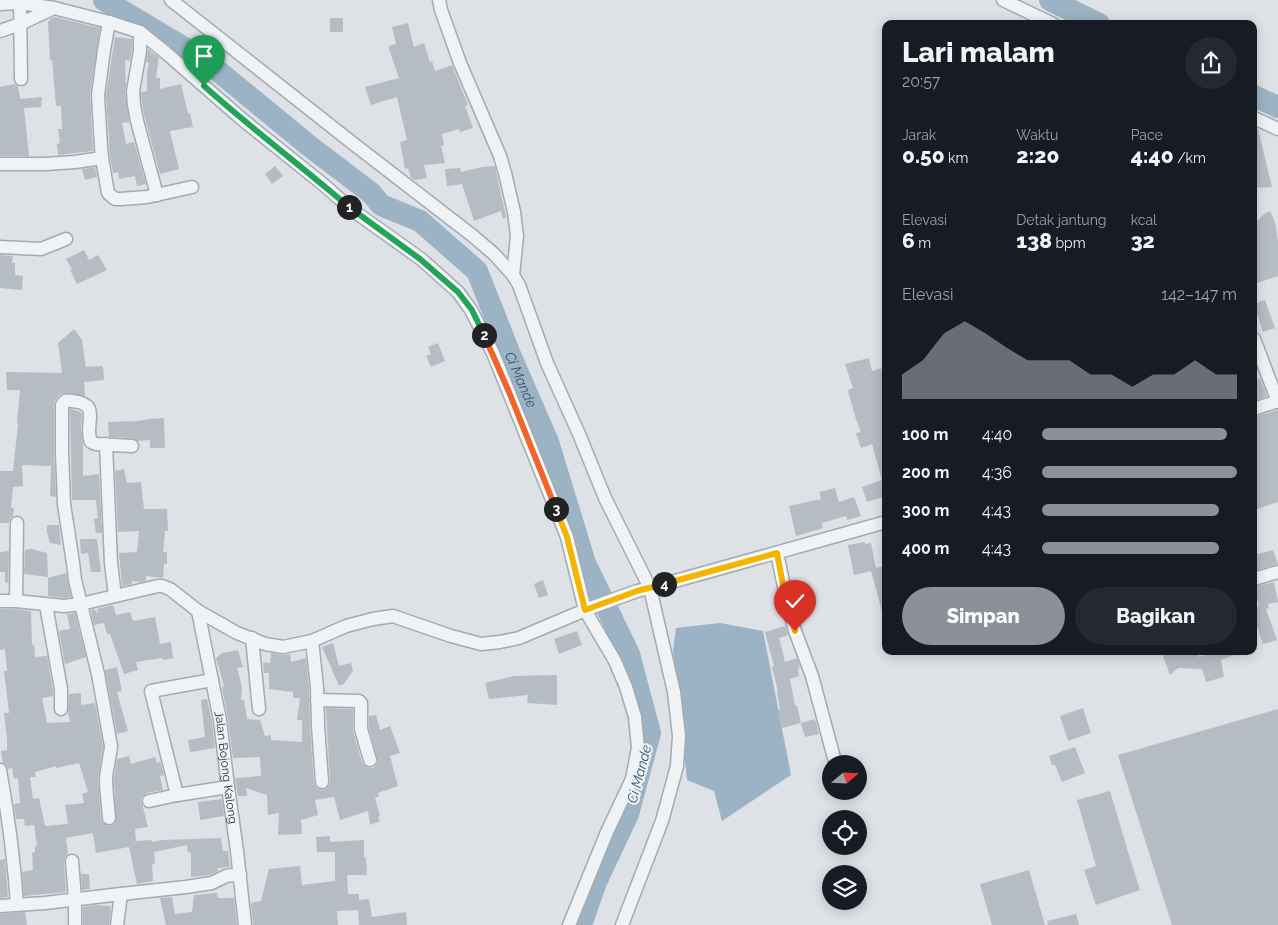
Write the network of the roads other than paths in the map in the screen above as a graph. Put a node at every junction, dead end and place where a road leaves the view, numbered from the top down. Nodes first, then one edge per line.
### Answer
1 (171, 0) edge
2 (439, 0) edge
3 (1004, 0) edge
4 (20, 3) junction
5 (0, 4) edge
6 (54, 8) junction
7 (1045, 20) edge
8 (109, 22) junction
9 (20, 24) junction
10 (0, 30) edge
11 (140, 32) junction
12 (21, 78) dead end
13 (1257, 119) edge
14 (1278, 129) edge
15 (102, 158) junction
16 (0, 164) edge
17 (192, 187) dead end
18 (157, 195) junction
19 (66, 239) dead end
20 (0, 247) edge
21 (514, 275) junction
22 (1257, 347) edge
23 (1278, 401) edge
24 (1257, 408) edge
25 (106, 444) junction
26 (132, 446) dead end
27 (17, 523) dead end
28 (882, 523) edge
29 (777, 553) junction
30 (1278, 572) edge
31 (1257, 578) edge
32 (643, 589) junction
33 (115, 596) junction
34 (0, 601) edge
35 (16, 601) junction
36 (81, 604) junction
37 (46, 605) junction
38 (587, 609) junction
39 (198, 611) junction
40 (252, 638) junction
41 (312, 641) junction
42 (212, 680) junction
43 (317, 700) junction
44 (61, 709) dead end
45 (259, 709) dead end
46 (833, 755) edge
47 (370, 760) dead end
48 (0, 770) edge
49 (322, 782) dead end
50 (228, 787) junction
51 (177, 795) junction
52 (149, 802) dead end
53 (4, 810) edge
54 (109, 818) dead end
55 (72, 861) dead end
56 (240, 874) junction
57 (121, 894) junction
58 (76, 899) junction
59 (18, 905) junction
60 (0, 906) edge
61 (75, 925) edge
62 (117, 925) edge
63 (245, 925) edge
64 (569, 925) edge
65 (622, 925) edge

1 - 21 street
2 - 21 street
3 - 7 street
4 - 5 street
4 - 6 street
4 - 9 street
6 - 8 street
6 - 9 street
8 - 11 street
8 - 15 street
9 - 10 street
9 - 12 street
11 - 18 street
11 - 38 street
13 - 14 street
15 - 16 street
15 - 18 street
17 - 18 street
19 - 20 street
21 - 32 street
22 - 23 street
23 - 24 street
25 - 26 street
25 - 33 street
25 - 36 street
27 - 35 street
28 - 29 street
29 - 32 street
29 - 46 street
30 - 31 street
32 - 38 street
32 - 65 street
33 - 36 street
33 - 39 street
34 - 35 street
35 - 37 street
36 - 37 street
36 - 54 street
37 - 44 street
38 - 41 street
38 - 64 street
39 - 40 street
39 - 42 street, Jalan Bojong Kalong
40 - 41 street
40 - 45 street
41 - 43 street
42 - 50 street, Jalan Bojong Kalong
42 - 51 street
43 - 47 street
43 - 49 street
48 - 53 street
50 - 51 street
50 - 56 street, Jalan Bojong Kalong
51 - 52 street
53 - 59 street
55 - 58 street
56 - 57 street
56 - 63 street, Jalan Bojong Kalong
57 - 58 street
57 - 62 street
58 - 59 street
58 - 61 street
59 - 60 street

